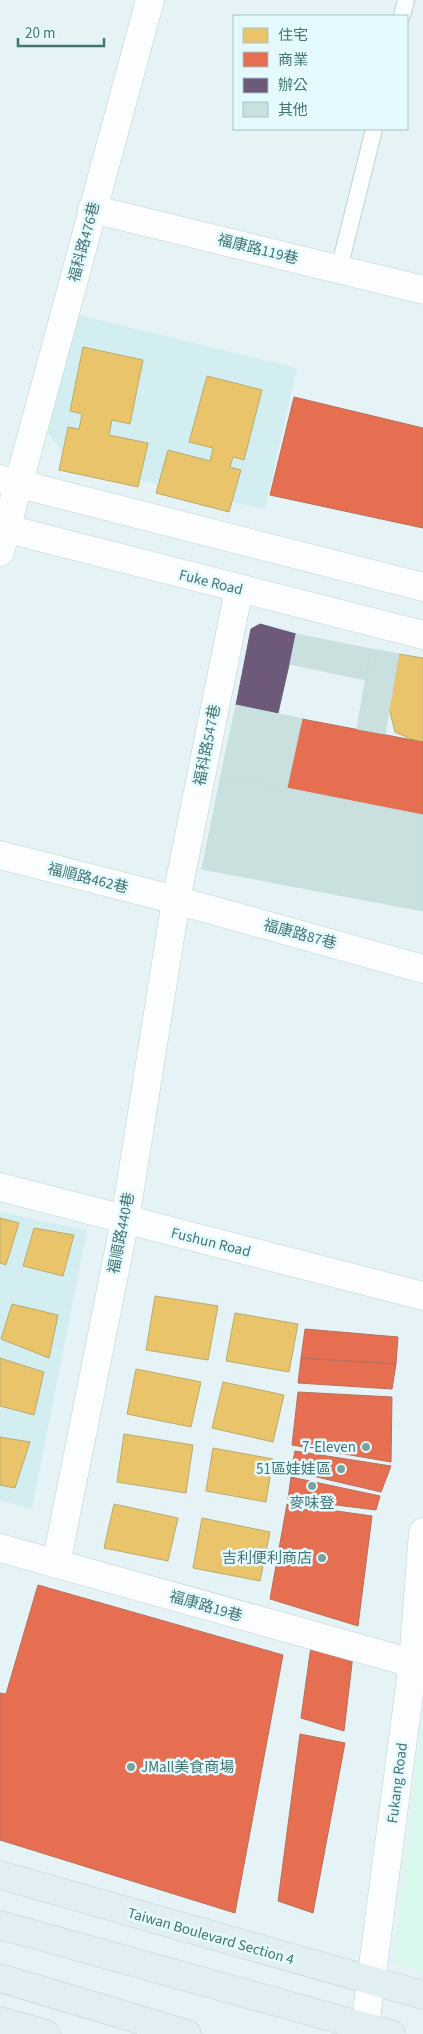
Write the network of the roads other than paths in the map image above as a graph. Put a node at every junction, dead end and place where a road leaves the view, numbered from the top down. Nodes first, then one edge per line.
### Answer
1 (150, 0) edge
2 (406, 0) edge
3 (402, 15) edge
4 (374, 130) edge
5 (92, 209) junction
6 (339, 269) junction
7 (423, 290) edge
8 (9, 481) edge
9 (2, 536) edge
10 (423, 586) edge
11 (239, 589) junction
12 (423, 635) edge
13 (0, 855) edge
14 (176, 900) junction
15 (423, 968) edge
16 (0, 1187) edge
17 (125, 1220) junction
18 (423, 1296) edge
19 (423, 1532) edge
20 (0, 1548) edge
21 (56, 1564) junction
22 (418, 1665) edge
23 (0, 1875) edge
24 (0, 1925) edge
25 (0, 1978) edge
26 (372, 1982) junction
27 (423, 1995) edge
28 (0, 2021) edge
29 (365, 2030) edge
30 (46, 2034) edge
31 (187, 2034) edge
32 (391, 2034) edge

1 - 5 street, 福科路476巷
2 - 3 lane
4 - 6 lane
5 - 6 street, 福康路119巷
5 - 8 street, 福科路476巷
6 - 7 street, 福康路119巷
8 - 9 street, 福科路476巷
8 - 10 street
9 - 11 street, Fuke Road
11 - 12 street, Fuke Road
11 - 14 street, 福科路547巷
13 - 14 street, 福順路462巷
14 - 15 street, 福康路87巷
14 - 17 street, 福順路440巷
16 - 17 street, Fushun Road
17 - 18 street, Fushun Road
17 - 21 street, 福順路440巷
19 - 22 street, Fukang Road
20 - 21 street, 福康路19巷
21 - 22 street, 福康路19巷
22 - 26 street, Fukang Road
23 - 26 main road, Taiwan Boulevard Section 4
24 - 29 main road
25 - 31 main road
26 - 27 main road, Taiwan Boulevard Section 4
26 - 29 street, Fukang Road
28 - 30 main road
29 - 32 main road

